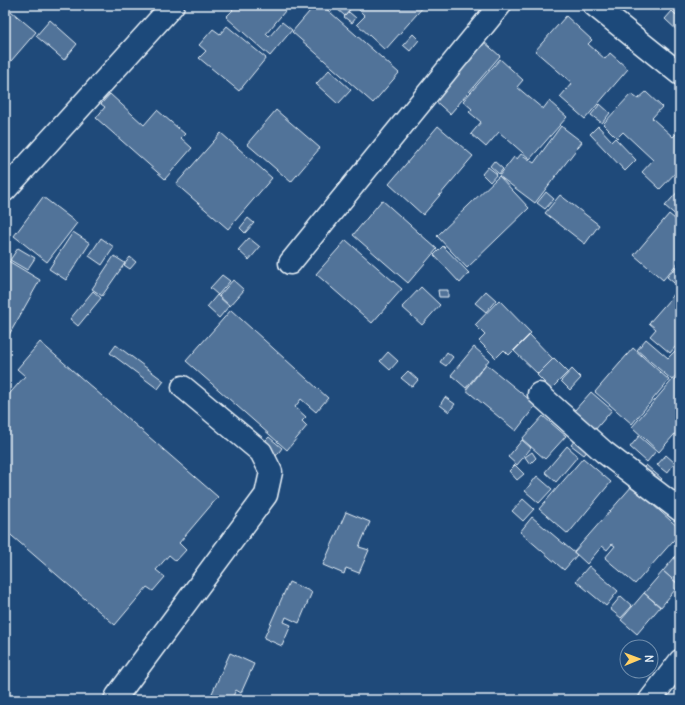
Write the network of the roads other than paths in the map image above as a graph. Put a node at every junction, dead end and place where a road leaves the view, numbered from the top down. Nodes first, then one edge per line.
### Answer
1 (173, 5) edge
2 (500, 5) edge
3 (594, 5) edge
4 (680, 74) edge
5 (5, 190) edge
6 (290, 263) dead end
7 (183, 387) dead end
8 (539, 394) dead end
9 (680, 510) edge
10 (680, 661) edge
11 (115, 700) edge
12 (650, 700) edge

1 - 5 street
2 - 6 street
3 - 4 street
7 - 11 street
8 - 9 street
10 - 12 street

